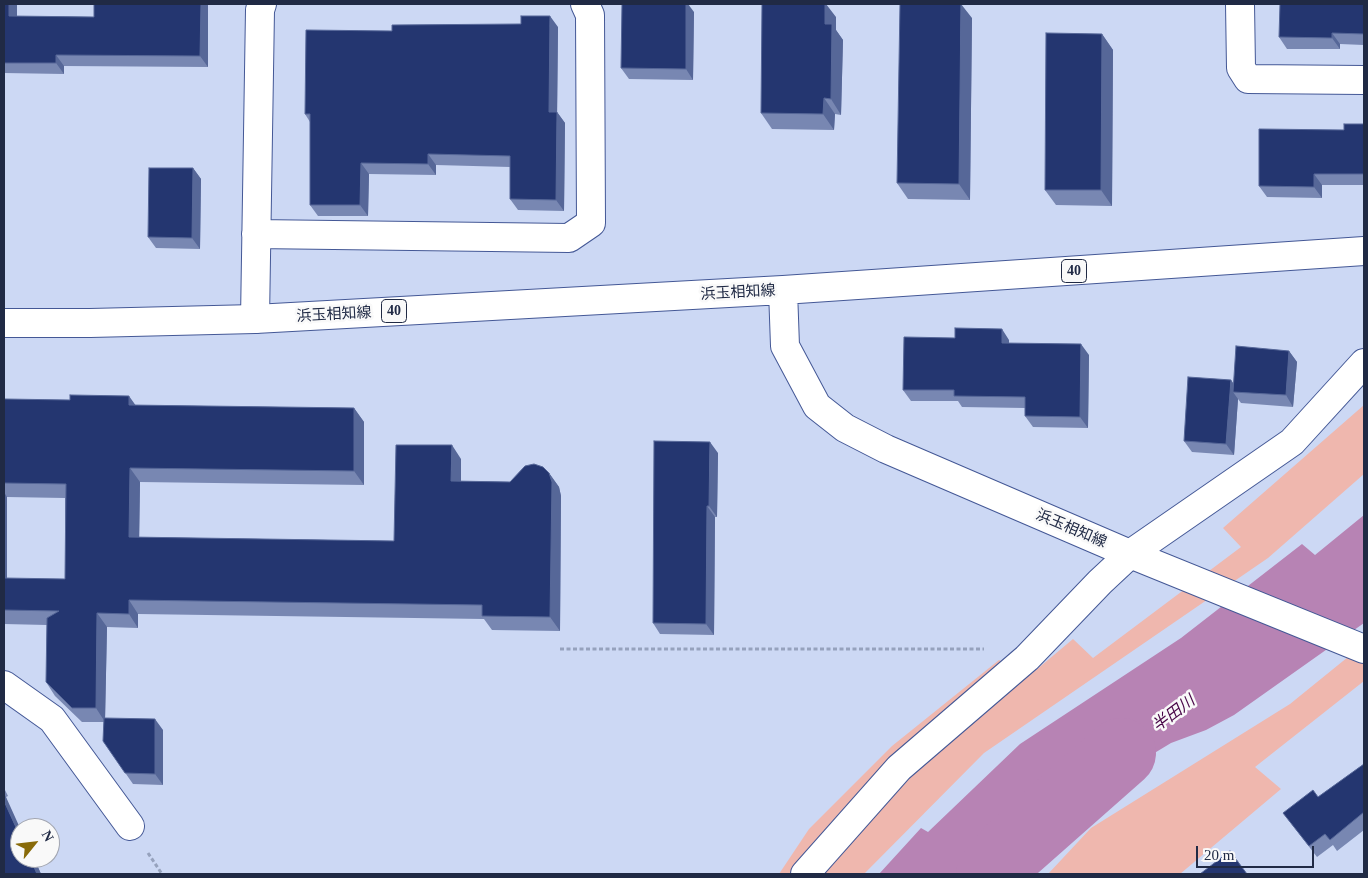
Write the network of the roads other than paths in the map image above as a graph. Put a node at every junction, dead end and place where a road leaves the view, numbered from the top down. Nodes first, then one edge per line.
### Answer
1 (262, 4) edge
2 (585, 4) edge
3 (1240, 4) edge
4 (1364, 80) edge
5 (256, 234) junction
6 (1364, 251) edge
7 (783, 290) junction
8 (255, 319) junction
9 (4, 323) edge
10 (1364, 363) edge
11 (1130, 554) junction
12 (1364, 649) edge
13 (4, 685) edge
14 (130, 826) dead end
15 (805, 874) edge

1 - 5 main road
2 - 5 main road
3 - 4 main road
5 - 8 main road
6 - 7 main road, 浜玉相知線 / 40
7 - 8 main road, 浜玉相知線 / 40
7 - 11 main road, 浜玉相知線
8 - 9 main road, 浜玉相知線 / 40
10 - 11 main road
11 - 12 main road, 浜玉相知線
11 - 15 main road
13 - 14 main road

